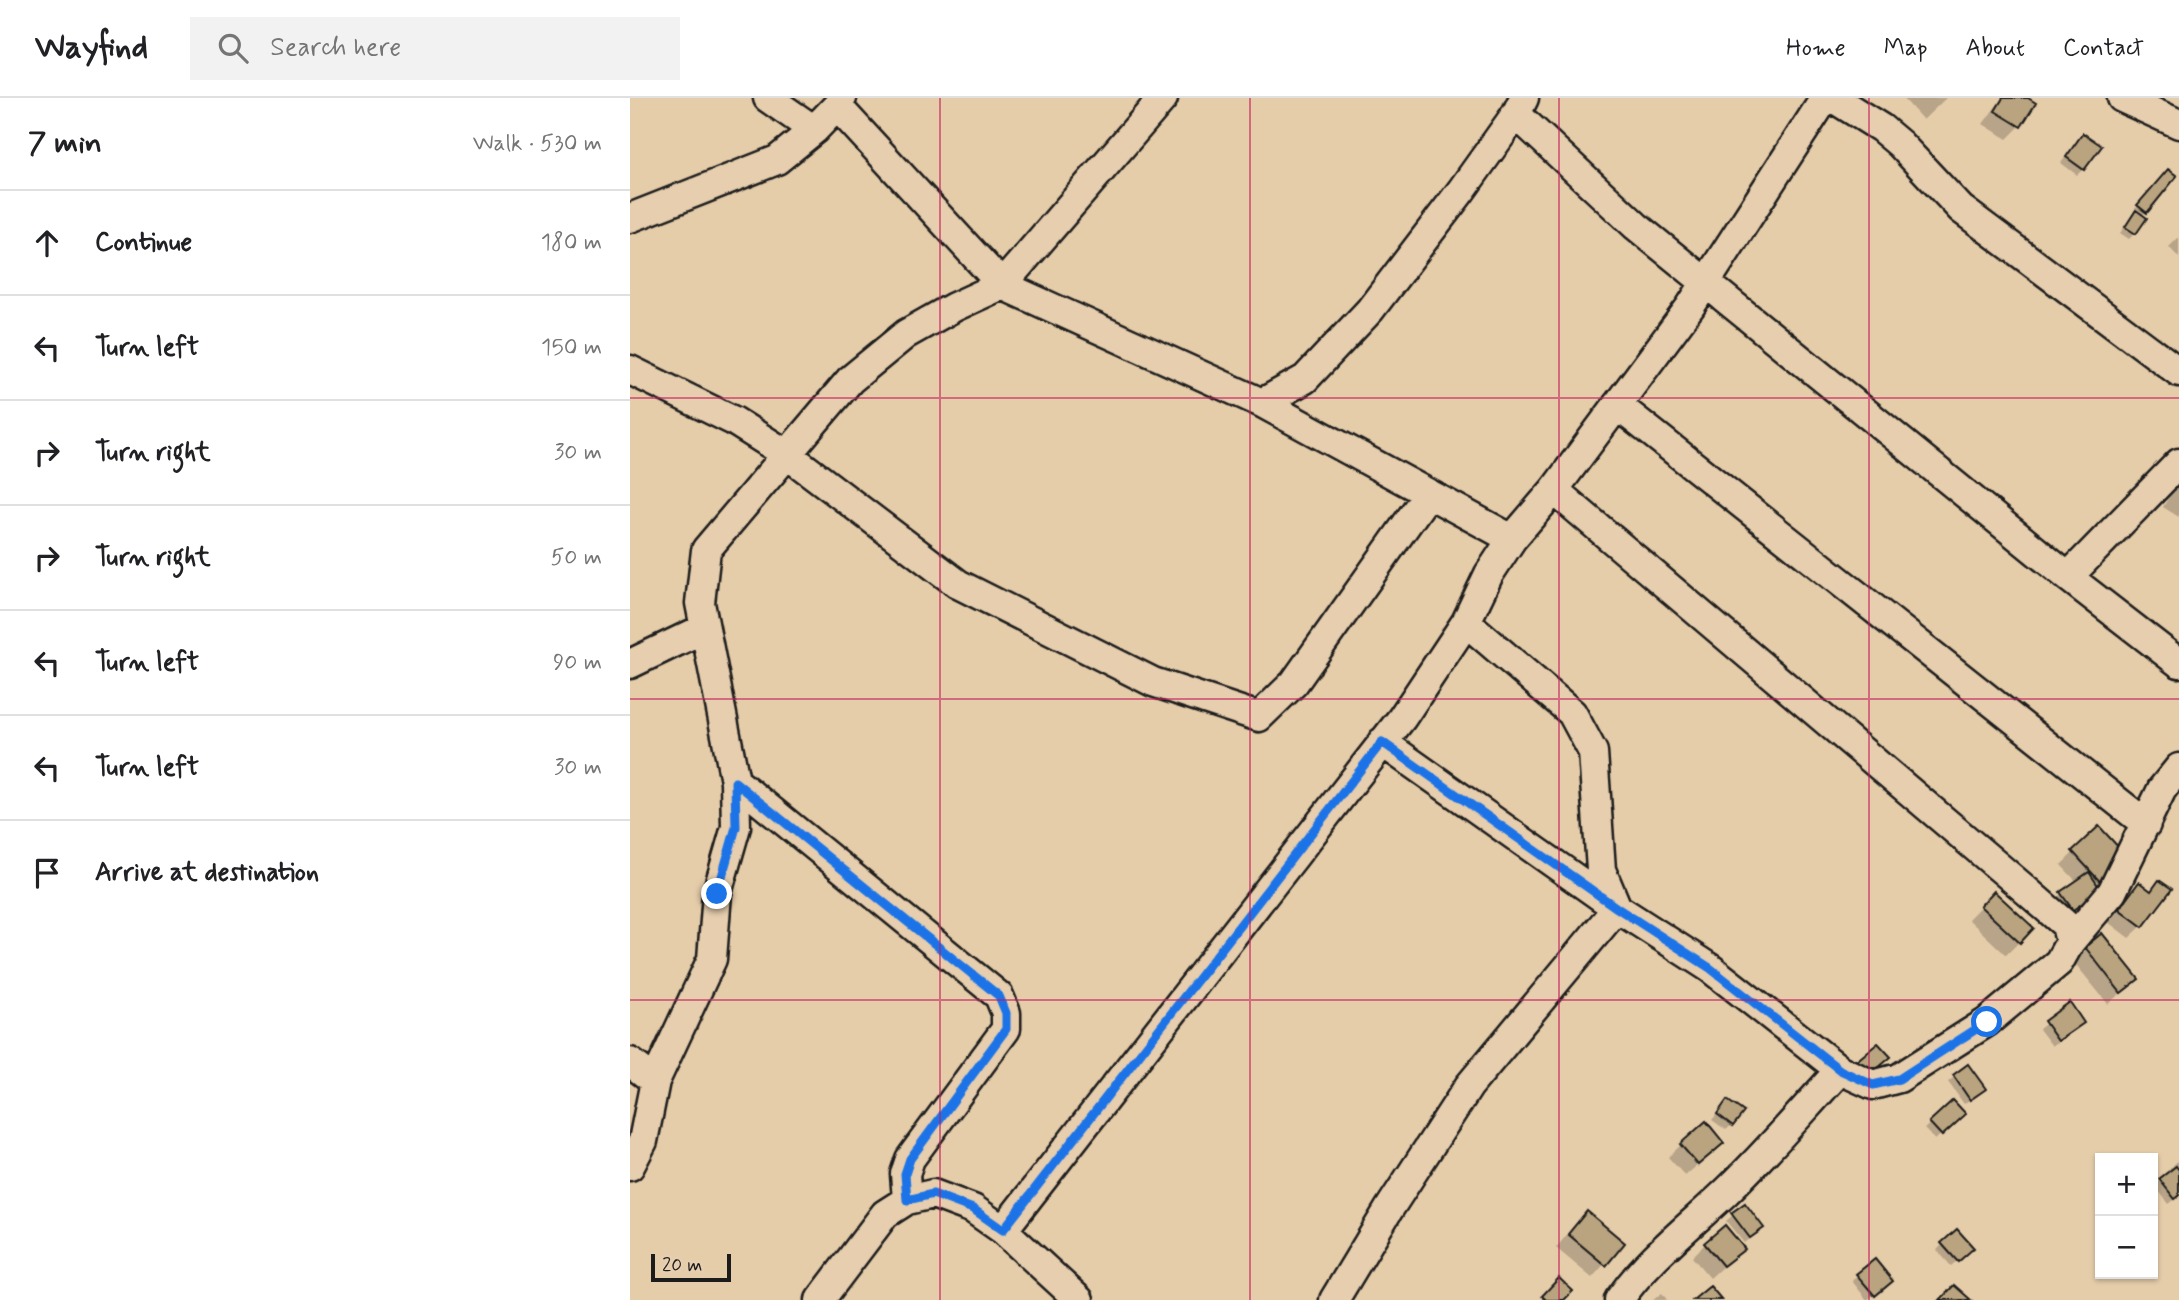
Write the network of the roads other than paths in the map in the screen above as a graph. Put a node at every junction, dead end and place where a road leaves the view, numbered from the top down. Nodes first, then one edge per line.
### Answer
1 (768, 98) edge
2 (1163, 98) edge
3 (1825, 98) edge
4 (1833, 98) edge
5 (2122, 98) edge
6 (839, 102) edge
7 (1520, 106) edge
8 (2179, 124) edge
9 (814, 130) junction
10 (630, 218) edge
11 (1706, 283) junction
12 (1002, 285) junction
13 (630, 370) edge
14 (2179, 372) edge
15 (1262, 403) junction
16 (1617, 405) junction
17 (788, 455) junction
18 (2179, 463) edge
19 (1554, 490) junction
20 (1428, 494) junction
21 (1512, 539) junction
22 (2068, 577) junction
23 (1466, 622) junction
24 (705, 628) junction
25 (2179, 663) edge
26 (630, 664) edge
27 (1382, 742) junction
28 (2179, 768) edge
29 (735, 782) junction
30 (2146, 824) junction
31 (1617, 908) junction
32 (2070, 942) junction
33 (630, 1062) edge
34 (1840, 1070) junction
35 (655, 1081) junction
36 (630, 1166) edge
37 (907, 1200) junction
38 (1003, 1230) junction
39 (820, 1300) edge
40 (1079, 1300) edge
41 (1334, 1300) edge
42 (1619, 1300) edge

1 - 9 street
2 - 12 street
3 - 11 street
4 - 14 street
5 - 8 street
6 - 9 street
6 - 12 street
7 - 11 street
7 - 15 street
9 - 10 street
11 - 16 street
11 - 22 street
12 - 15 street
12 - 17 street
13 - 17 street
15 - 20 street
16 - 19 street
16 - 30 street
17 - 20 street
17 - 24 street
18 - 22 street
19 - 21 street
19 - 32 street
20 - 21 street
21 - 23 street
22 - 25 street
23 - 27 street
23 - 31 street
24 - 26 street
24 - 29 street
27 - 31 street
27 - 38 street
28 - 30 street
29 - 35 street
29 - 37 street
30 - 32 street
31 - 34 street
31 - 41 street
32 - 34 street
33 - 35 street
34 - 42 street
35 - 36 street
37 - 38 street
37 - 39 street
38 - 40 street

